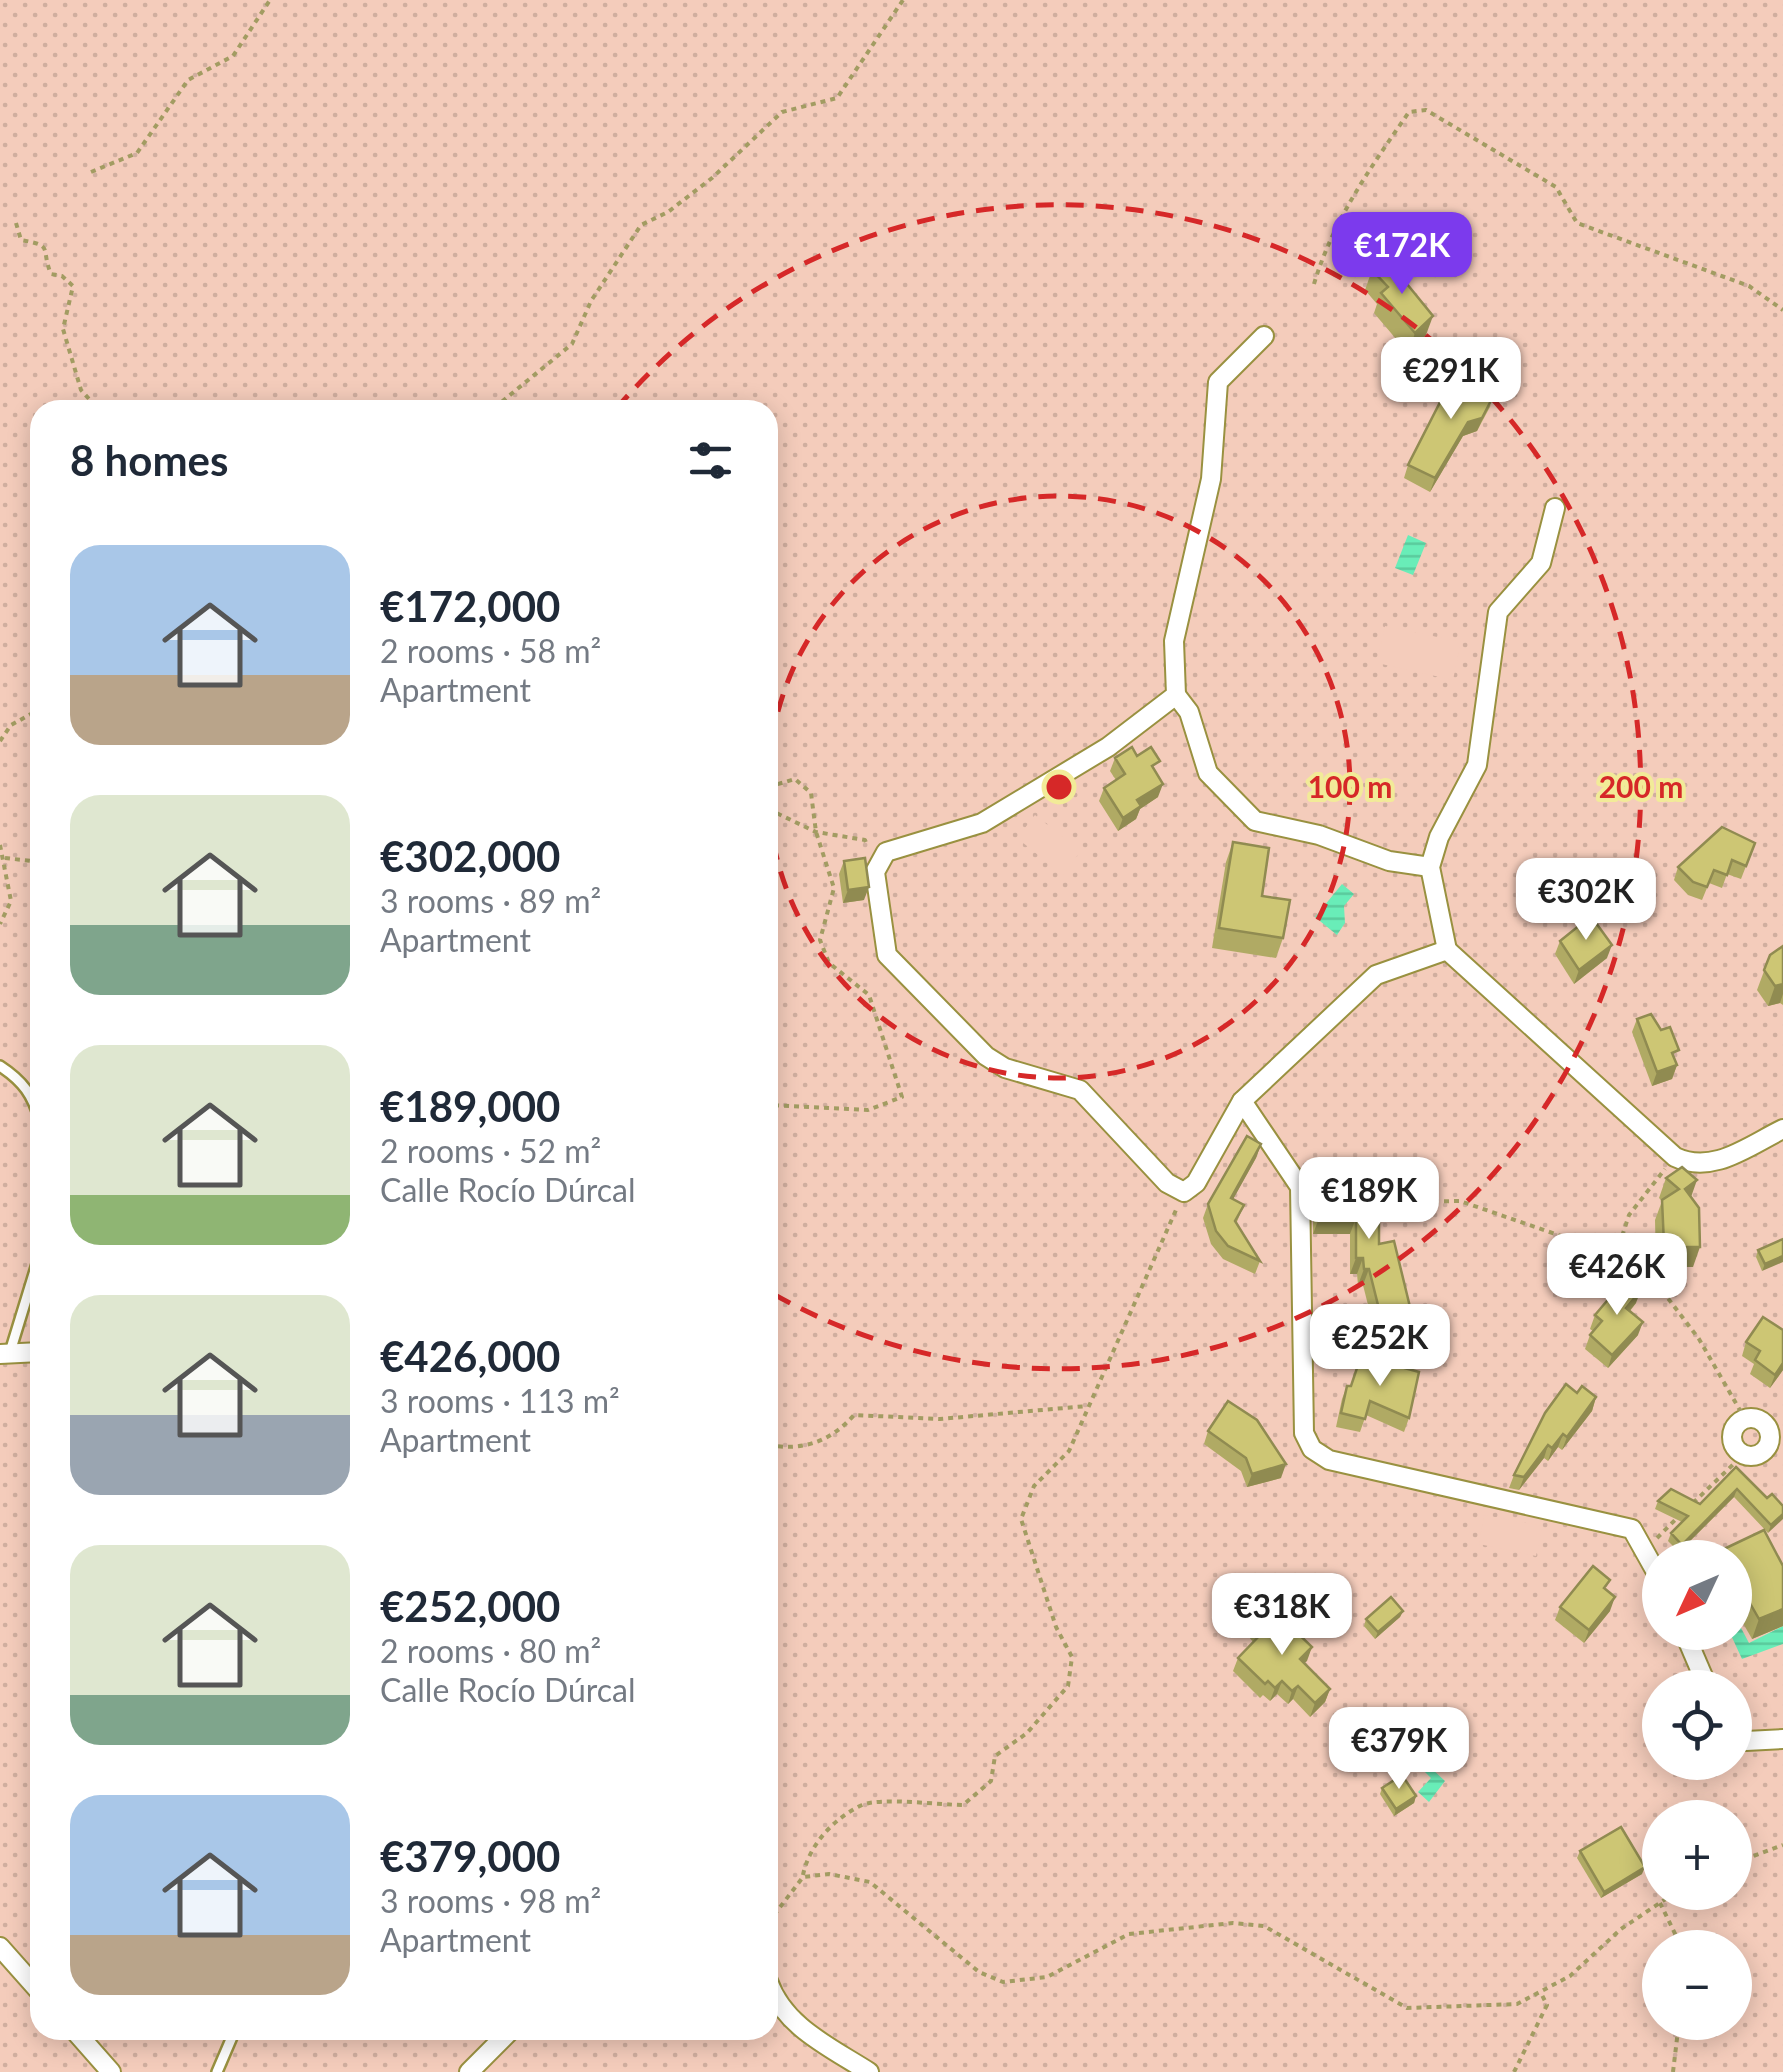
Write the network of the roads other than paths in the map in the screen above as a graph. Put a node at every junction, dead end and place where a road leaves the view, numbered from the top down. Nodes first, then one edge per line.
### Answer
1 (1264, 336) dead end
2 (1555, 508) dead end
3 (1176, 695) junction
4 (1430, 867) junction
5 (1447, 950) junction
6 (0, 1066) edge
7 (30, 1093) edge
8 (1242, 1101) junction
9 (1783, 1129) edge
10 (30, 1283) edge
11 (30, 1353) edge
12 (5, 1354) edge
13 (1783, 1412) edge
14 (1766, 1426) junction
15 (1642, 1543) edge
16 (1783, 1739) edge
17 (1752, 1740) edge
18 (0, 1948) edge
19 (30, 1981) edge
20 (778, 2003) edge
21 (83, 2040) edge
22 (231, 2040) edge
23 (501, 2040) edge
24 (111, 2072) edge
25 (217, 2072) edge
26 (469, 2072) edge
27 (869, 2072) edge

1 - 3 street
2 - 4 street
3 - 4 street
3 - 8 street
4 - 5 street
5 - 8 street
5 - 9 street
6 - 7 lane
8 - 15 street
10 - 12 lane
11 - 12 street
13 - 14 street
14 - 14 street
16 - 17 street
18 - 19 street
20 - 27 street
21 - 24 street
22 - 25 lane
23 - 26 street

